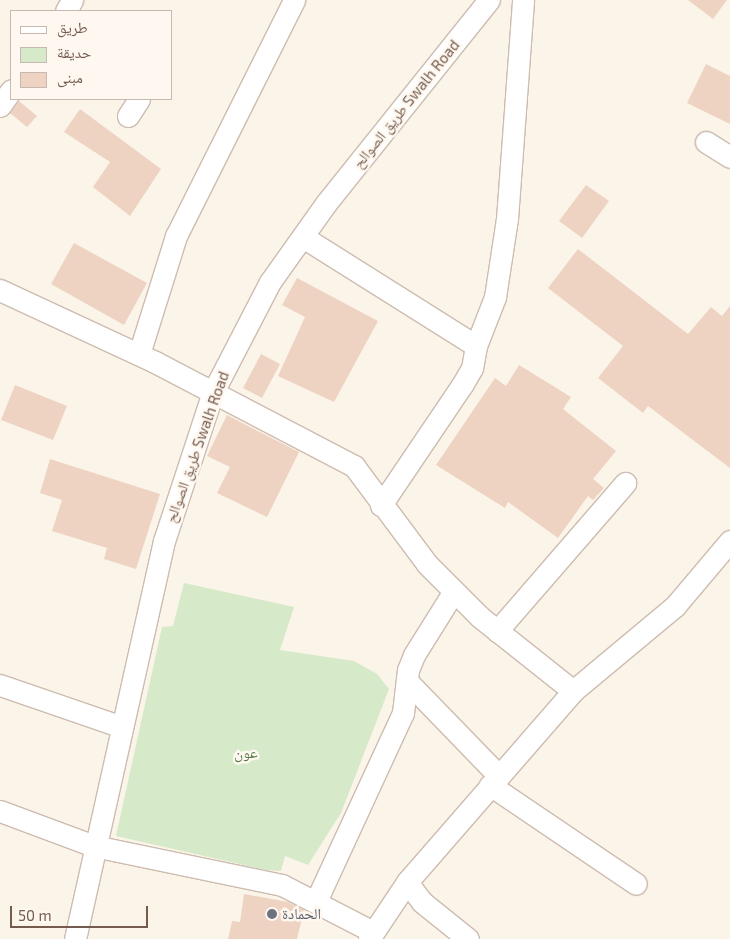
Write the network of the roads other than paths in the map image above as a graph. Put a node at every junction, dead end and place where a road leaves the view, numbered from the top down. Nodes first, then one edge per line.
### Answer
1 (294, 0) edge
2 (489, 0) edge
3 (523, 0) edge
4 (10, 91) edge
5 (0, 106) edge
6 (706, 142) dead end
7 (730, 157) edge
8 (303, 236) junction
9 (0, 290) edge
10 (476, 346) junction
11 (139, 354) junction
12 (213, 392) junction
13 (626, 483) dead end
14 (380, 505) junction
15 (730, 541) edge
16 (454, 591) junction
17 (497, 631) junction
18 (407, 681) junction
19 (0, 685) edge
20 (573, 691) junction
21 (119, 726) junction
22 (494, 781) junction
23 (0, 811) edge
24 (94, 846) junction
25 (407, 882) junction
26 (636, 884) dead end
27 (317, 900) junction
28 (371, 936) edge
29 (75, 939) edge
30 (468, 939) edge

1 - 11 street
2 - 8 street, طريق الصوالح Swalh Road
3 - 10 street
4 - 5 street
6 - 7 street
8 - 10 street
8 - 12 street, طريق الصوالح Swalh Road
9 - 11 street
10 - 14 street
11 - 12 street
12 - 14 street
12 - 21 street, طريق الصوالح Swalh Road
13 - 17 street
14 - 16 street
15 - 20 street
16 - 17 street
16 - 18 street
17 - 20 street
18 - 22 street
18 - 27 street
19 - 21 street
20 - 22 street
21 - 24 street, طريق الصوالح Swalh Road
22 - 25 street
22 - 26 street
23 - 24 street
24 - 27 street
24 - 29 street, طريق الصوالح Swalh Road
25 - 28 street
25 - 30 street
27 - 28 street

